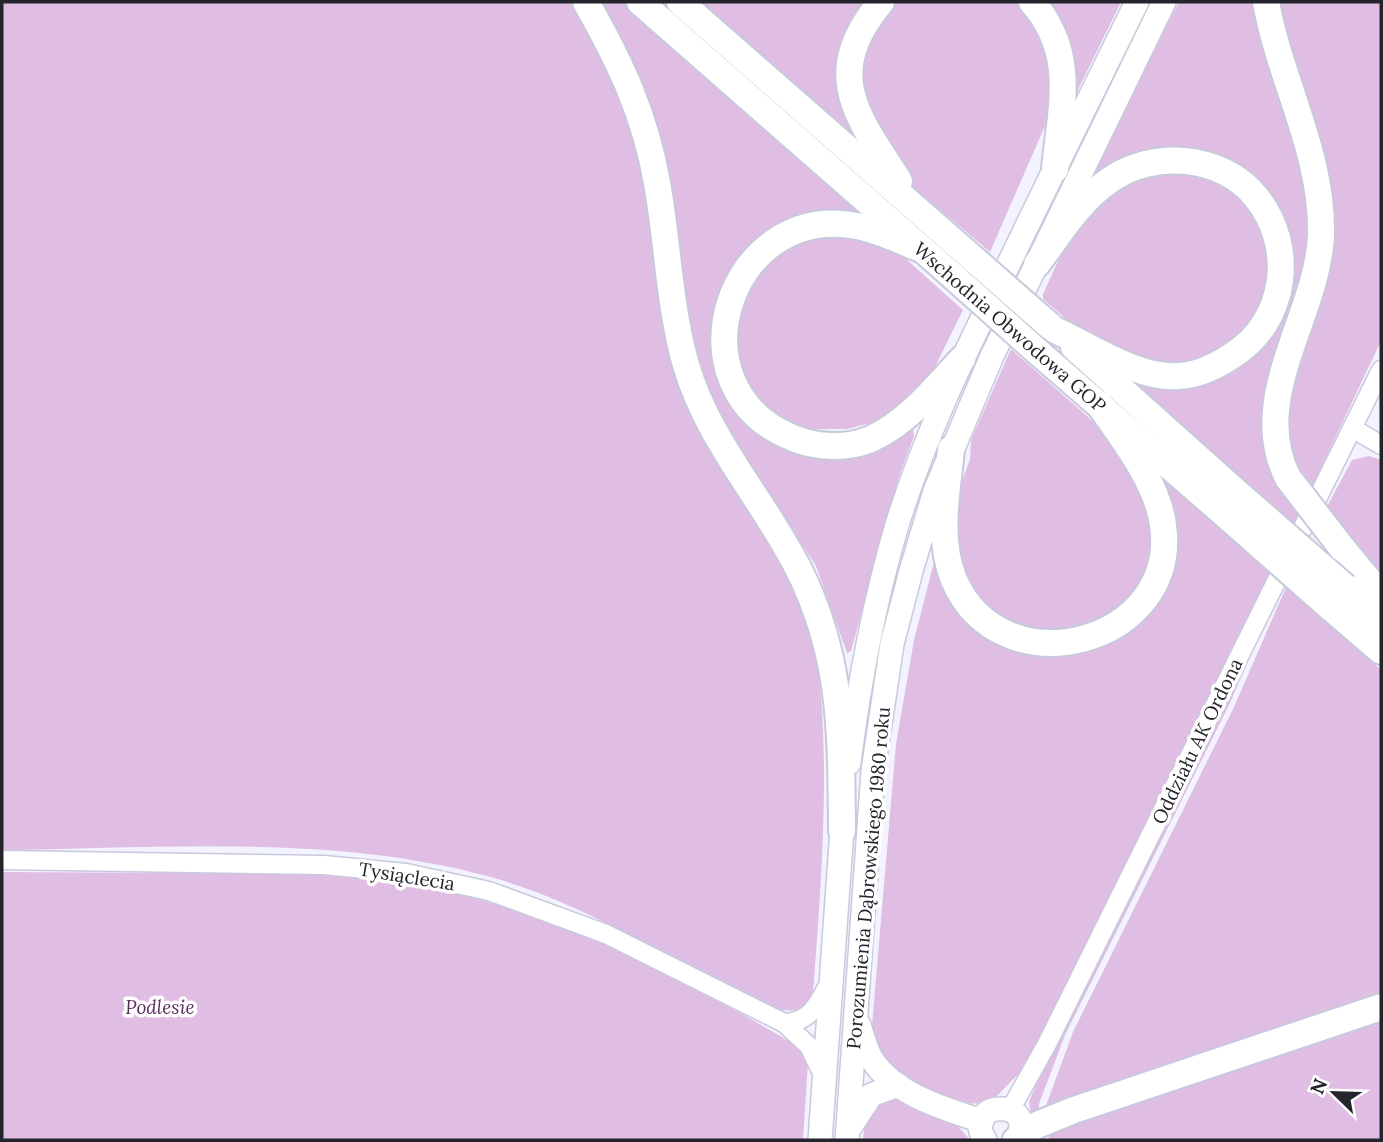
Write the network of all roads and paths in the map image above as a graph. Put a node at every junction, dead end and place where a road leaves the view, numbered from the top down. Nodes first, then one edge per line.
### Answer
1 (586, 2) edge
2 (640, 2) edge
3 (680, 2) edge
4 (881, 2) edge
5 (1032, 2) edge
6 (1136, 2) edge
7 (1164, 2) edge
8 (1266, 2) edge
9 (1055, 169) junction
10 (916, 209) junction
11 (921, 249) junction
12 (1037, 264) junction
13 (1052, 328) junction
14 (962, 359) junction
15 (1381, 370) edge
16 (1099, 404) junction
17 (1352, 428) junction
18 (1381, 445) edge
19 (951, 449) junction
20 (1227, 500) junction
21 (1381, 595) edge
22 (1338, 597) junction
23 (1381, 619) edge
24 (1381, 651) edge
25 (842, 831) junction
26 (2, 860) edge
27 (831, 981) junction
28 (1381, 1007) edge
29 (856, 1015) junction
30 (784, 1023) junction
31 (824, 1078) junction
32 (898, 1085) junction
33 (1010, 1110) junction
34 (984, 1131) edge
35 (847, 1136) edge
36 (820, 1140) edge
37 (1016, 1140) edge

1 - 25 highway
2 - 11 highway, Wschodnia Obwodowa GOP
3 - 10 highway, Wschodnia Obwodowa GOP
4 - 10 highway
5 - 9 highway
6 - 9 main road, Porozumienia Dąbrowskiego 1980 roku
7 - 12 main road, Porozumienia Dąbrowskiego 1980 roku
8 - 21 highway, bridge
9 - 14 main road, Porozumienia Dąbrowskiego 1980 roku
10 - 13 highway, Wschodnia Obwodowa GOP, bridge
11 - 14 highway
11 - 16 highway, Wschodnia Obwodowa GOP, bridge
12 - 13 highway
12 - 19 main road, Porozumienia Dąbrowskiego 1980 roku
13 - 20 highway, Wschodnia Obwodowa GOP
14 - 25 main road, Porozumienia Dąbrowskiego 1980 roku
15 - 17 street, Oddziału AK Ordona
16 - 19 highway
16 - 20 highway, Wschodnia Obwodowa GOP
17 - 18 street
17 - 33 street, Oddziału AK Ordona
19 - 29 main road, Porozumienia Dąbrowskiego 1980 roku
20 - 22 highway, Wschodnia Obwodowa GOP, bridge
22 - 23 highway, Wschodnia Obwodowa GOP
22 - 24 highway, Wschodnia Obwodowa GOP
25 - 27 main road, Porozumienia Dąbrowskiego 1980 roku
26 - 30 street, Tysiąclecia
27 - 30 street
27 - 31 main road, Porozumienia Dąbrowskiego 1980 roku
28 - 37 highway
29 - 32 main road
29 - 35 main road, Porozumienia Dąbrowskiego 1980 roku
30 - 31 street, Tysiąclecia
31 - 36 main road, Porozumienia Dąbrowskiego 1980 roku
32 - 34 main road
32 - 35 main road
33 - 34 main road
33 - 37 main road

